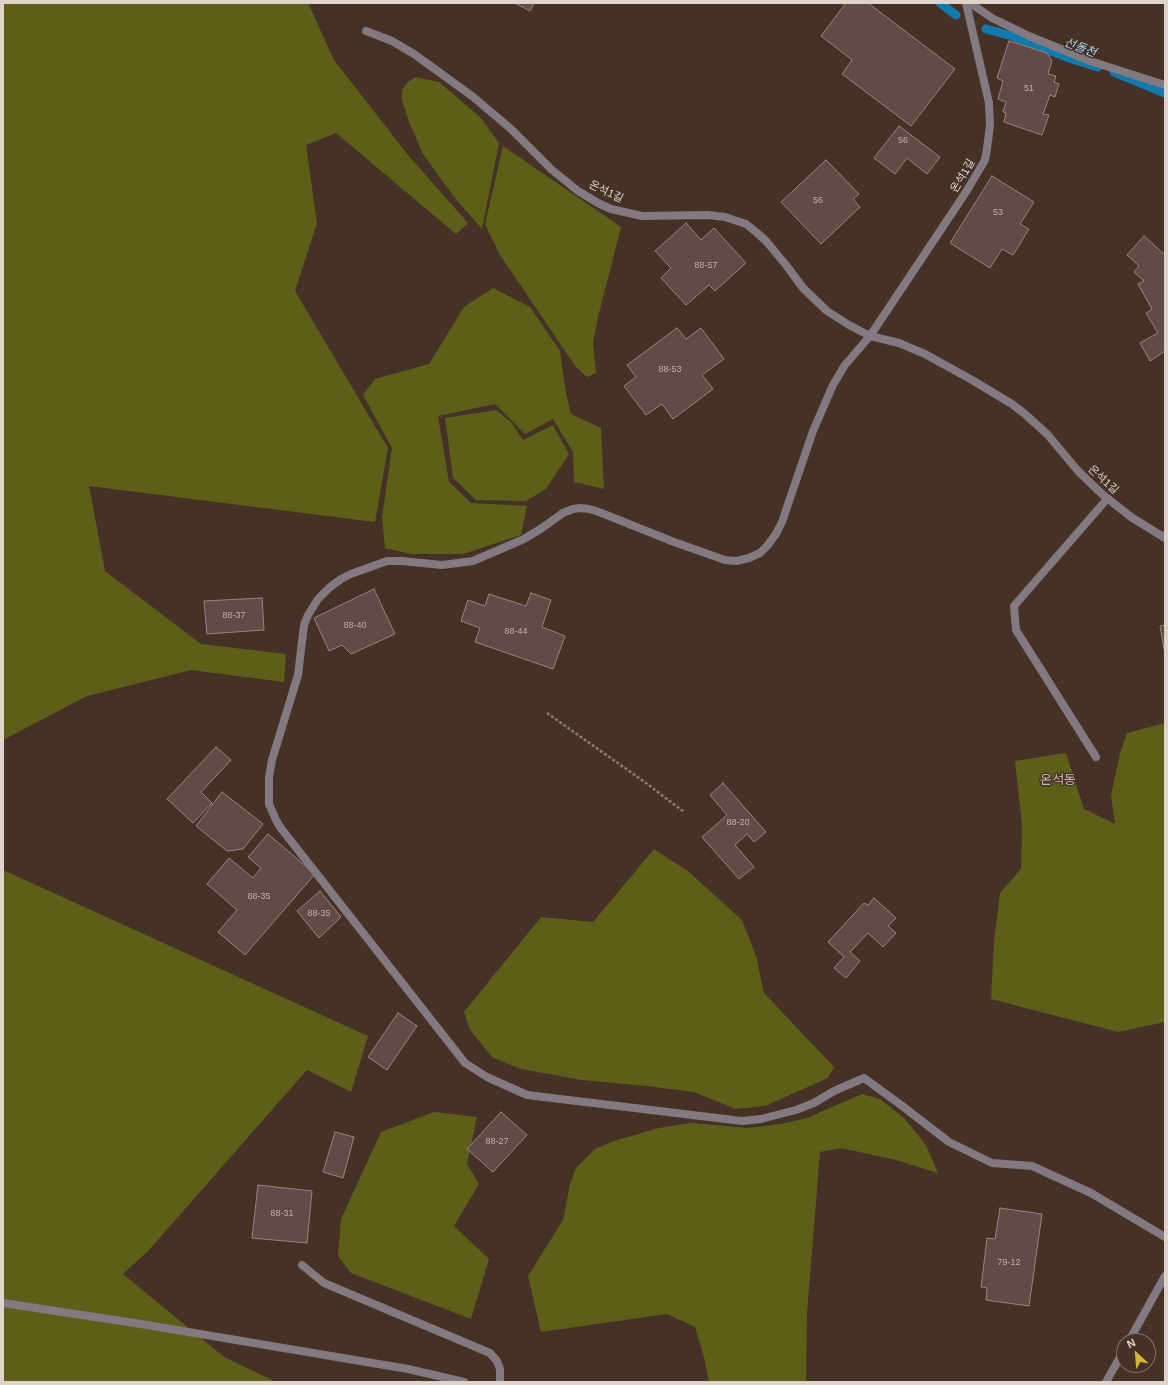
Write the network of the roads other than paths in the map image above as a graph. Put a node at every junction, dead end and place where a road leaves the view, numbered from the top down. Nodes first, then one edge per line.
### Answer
1 (966, 3) edge
2 (970, 3) edge
3 (366, 31) dead end
4 (1165, 85) edge
5 (870, 336) junction
6 (1107, 499) junction
7 (1165, 538) edge
8 (1096, 758) dead end
9 (1165, 1237) edge
10 (302, 1265) dead end
11 (1165, 1276) edge
12 (3, 1303) edge
13 (1133, 1333) edge
14 (1116, 1364) edge
15 (464, 1382) edge
16 (500, 1382) edge
17 (1106, 1382) edge

1 - 5 street, 온석1길
2 - 4 street
3 - 5 street, 온석1길
5 - 6 street, 온석1길
5 - 9 street
6 - 7 street, 온석1길
6 - 8 street
10 - 16 street
11 - 13 street
12 - 15 street
14 - 17 street

